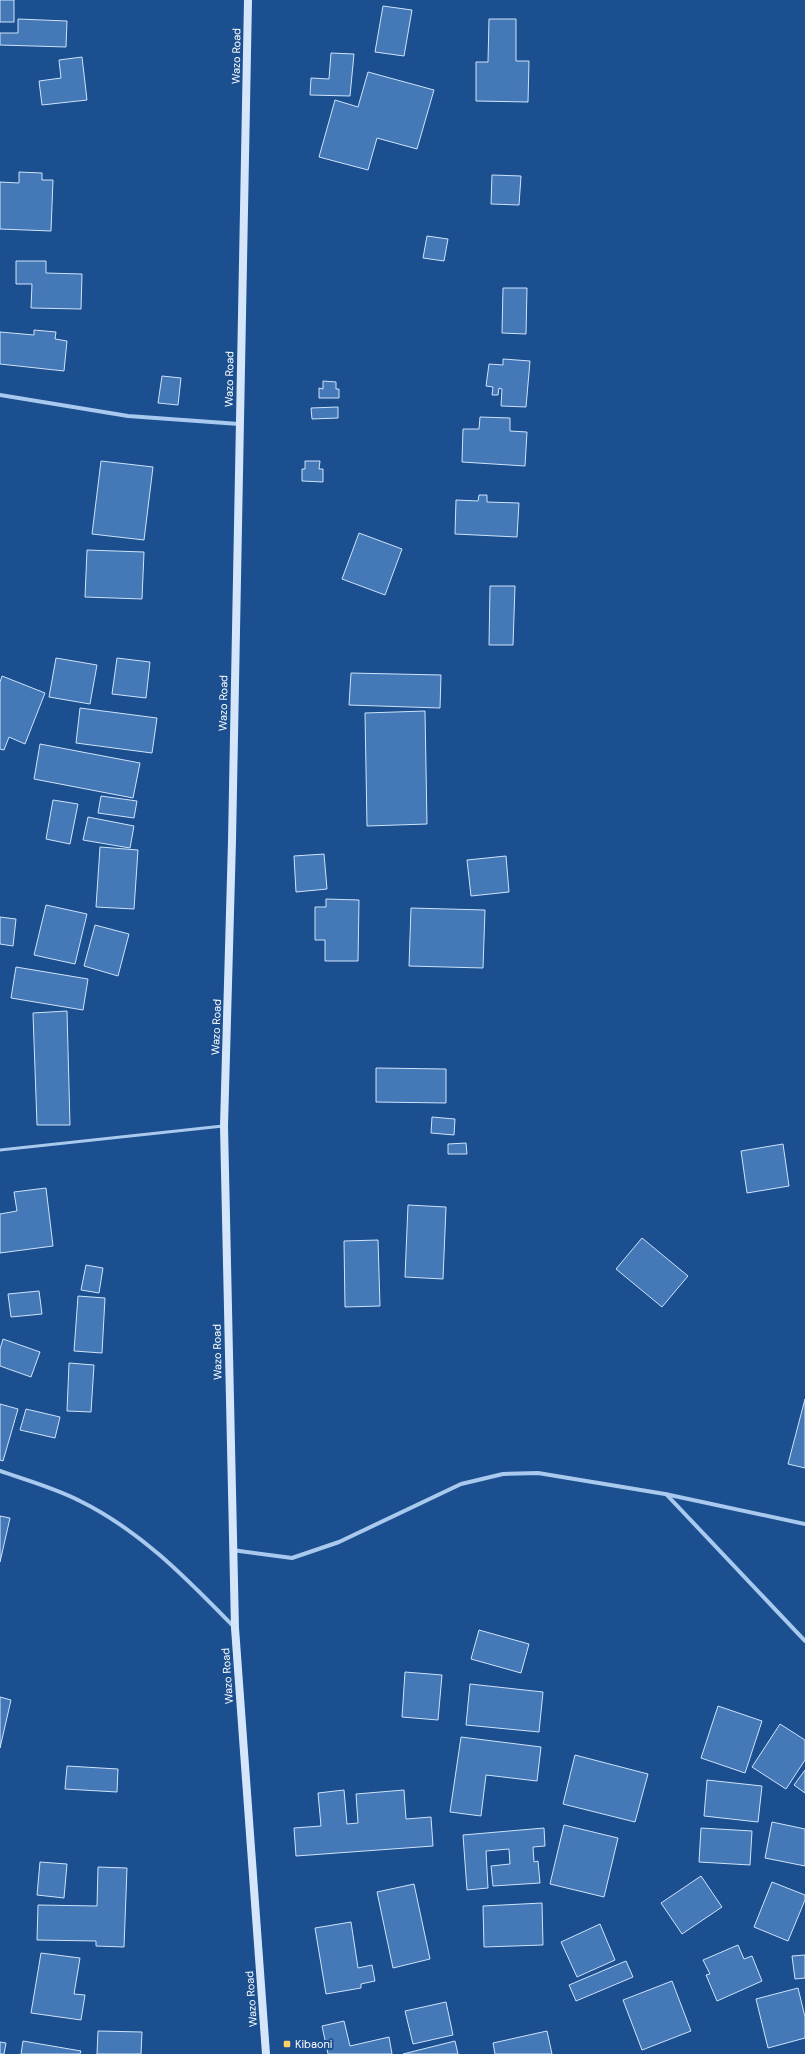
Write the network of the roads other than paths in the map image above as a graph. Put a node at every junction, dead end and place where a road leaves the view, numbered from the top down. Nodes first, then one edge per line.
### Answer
1 (248, 0) edge
2 (0, 395) edge
3 (240, 424) junction
4 (224, 1126) junction
5 (0, 1150) edge
6 (0, 1471) edge
7 (665, 1494) junction
8 (805, 1524) edge
9 (232, 1550) junction
10 (235, 1628) junction
11 (805, 1641) edge
12 (266, 2054) edge

1 - 3 main road, Wazo Road
2 - 3 street
3 - 4 main road, Wazo Road
4 - 5 lane
4 - 9 main road, Wazo Road
6 - 10 street
7 - 8 street
7 - 9 street
7 - 11 street
9 - 10 main road, Wazo Road
10 - 12 main road, Wazo Road

